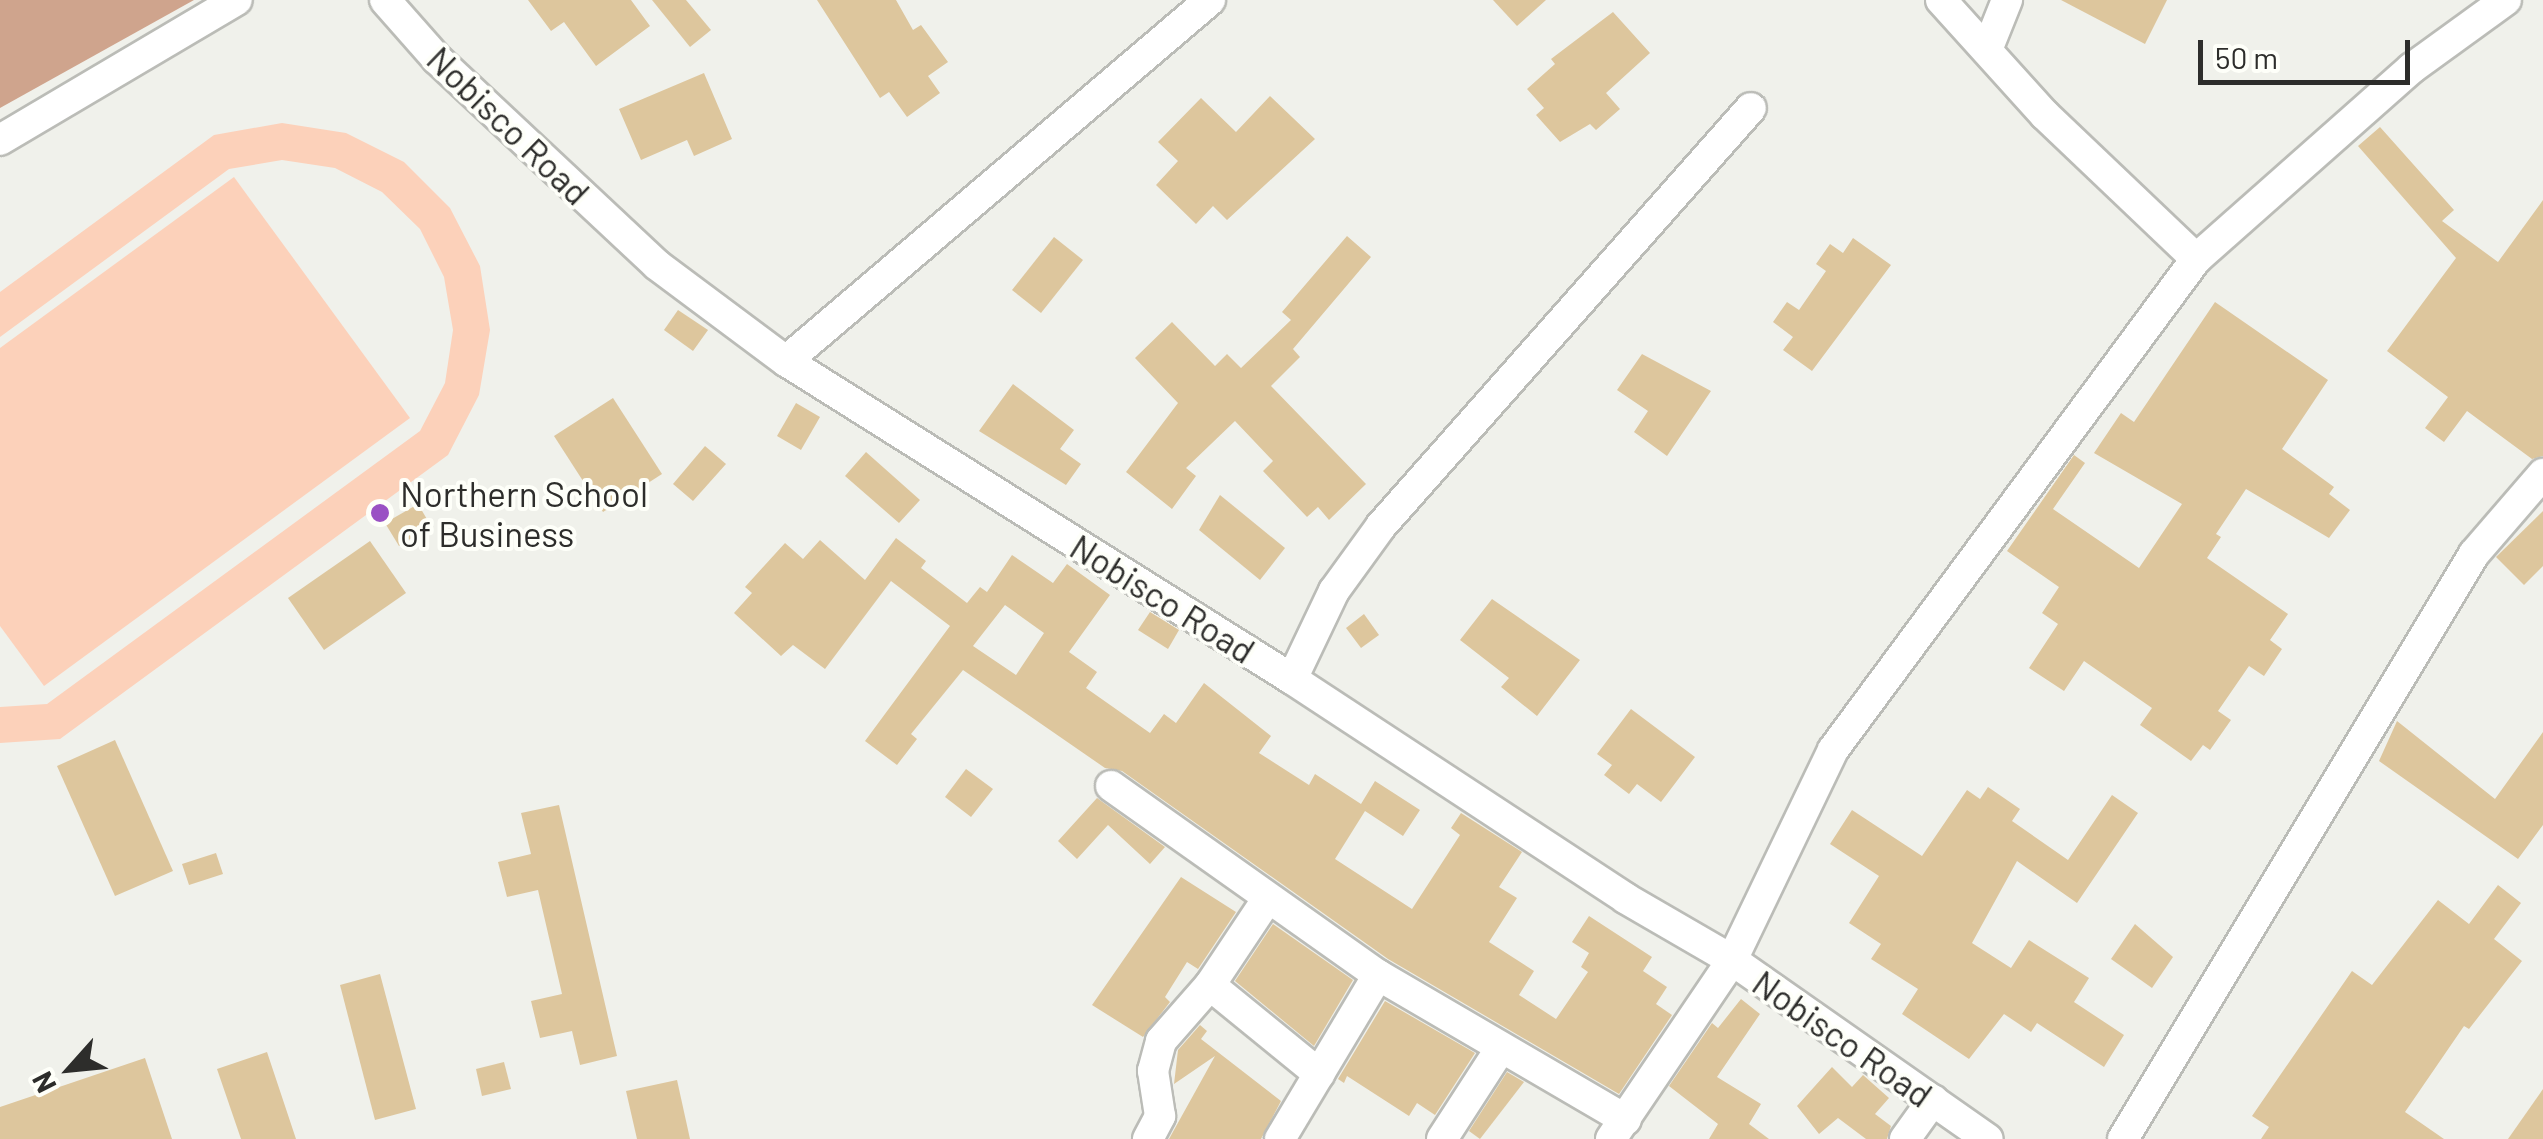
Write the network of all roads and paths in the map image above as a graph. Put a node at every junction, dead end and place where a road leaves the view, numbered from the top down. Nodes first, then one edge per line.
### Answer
1 (237, 0) edge
2 (385, 0) edge
3 (1210, 0) edge
4 (1941, 0) edge
5 (2007, 0) edge
6 (2506, 0) edge
7 (1987, 50) junction
8 (1750, 108) dead end
9 (0, 140) edge
10 (2196, 259) junction
11 (786, 361) junction
12 (2543, 474) edge
13 (1292, 679) junction
14 (1111, 786) dead end
15 (1266, 901) junction
16 (1732, 960) junction
17 (1378, 976) junction
18 (1210, 985) junction
19 (1499, 1051) junction
20 (1320, 1074) junction
21 (1933, 1100) junction
22 (1619, 1129) edge
23 (1148, 1139) edge
24 (1280, 1139) edge
25 (1442, 1139) edge
26 (1905, 1139) edge
27 (1988, 1139) edge
28 (2123, 1139) edge

1 - 9 street
2 - 11 street, Nobisco Road
3 - 11 street
4 - 7 street
5 - 7 street
6 - 10 street
7 - 10 street
8 - 13 street
10 - 16 street
11 - 13 street, Nobisco Road
12 - 28 street
13 - 16 street, Nobisco Road
14 - 15 street
15 - 17 street
15 - 18 street
16 - 21 street, Nobisco Road
16 - 22 street
17 - 19 street
17 - 20 street
18 - 20 street
18 - 23 street
19 - 22 street
19 - 25 street
20 - 24 street
21 - 26 street
21 - 27 street, Nobisco Road

